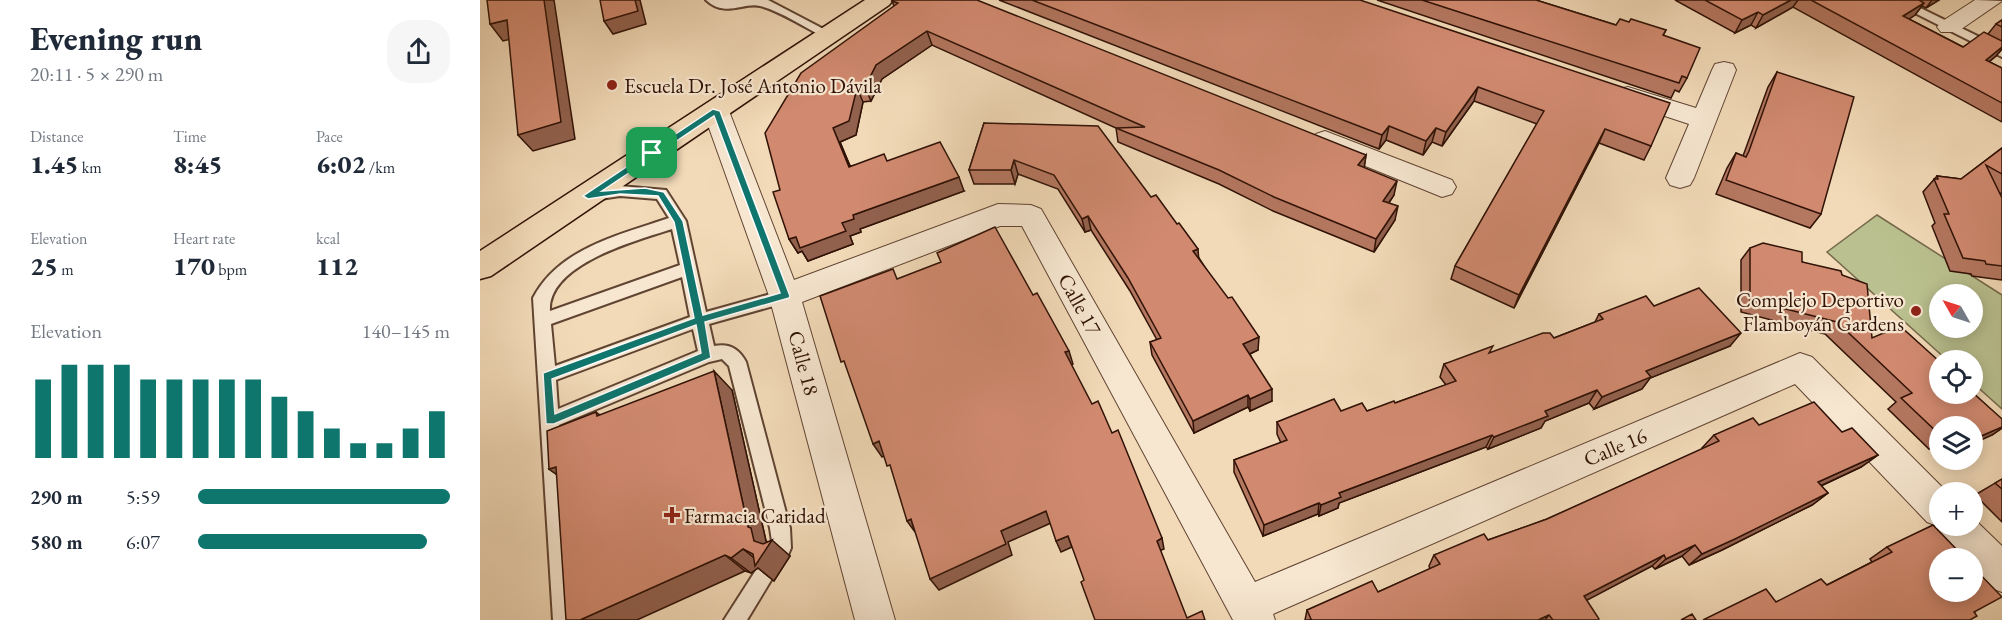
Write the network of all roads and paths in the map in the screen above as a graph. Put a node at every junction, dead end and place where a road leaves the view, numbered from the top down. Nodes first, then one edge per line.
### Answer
1 (712, 0) edge
2 (761, 0) edge
3 (881, 0) edge
4 (1895, 0) edge
5 (1991, 0) edge
6 (1949, 27) junction
7 (829, 35) junction
8 (2002, 53) edge
9 (1725, 70) dead end
10 (1604, 87) edge
11 (716, 111) junction
12 (1704, 120) junction
13 (1300, 131) edge
14 (1680, 178) dead end
15 (1442, 187) dead end
16 (588, 196) junction
17 (678, 221) junction
18 (480, 267) edge
19 (688, 268) junction
20 (786, 296) junction
21 (543, 320) junction
22 (700, 320) junction
23 (707, 355) junction
24 (547, 376) junction
25 (550, 421) junction
26 (1929, 499) edge
27 (1966, 536) edge
28 (781, 548) dead end
29 (2002, 573) edge
30 (763, 577) edge
31 (1251, 612) edge
32 (873, 619) edge
33 (564, 620) edge
34 (735, 620) edge

1 - 2 lane
2 - 7 lane
3 - 7 main road
4 - 6 lane
5 - 6 street
6 - 8 lane
7 - 11 main road
9 - 12 street
10 - 12 street
11 - 16 main road
11 - 20 street, Calle 18
12 - 14 street
13 - 15 street
16 - 17 lane
16 - 18 main road
17 - 19 lane
17 - 21 lane
19 - 21 lane
19 - 22 lane
20 - 22 lane
20 - 31 street, Calle 17
20 - 32 street, Calle 18
21 - 24 lane
22 - 23 lane
22 - 24 lane
23 - 25 lane
23 - 28 lane
24 - 25 lane
25 - 33 lane
26 - 31 street, Calle 16
27 - 29 street
30 - 34 lane

